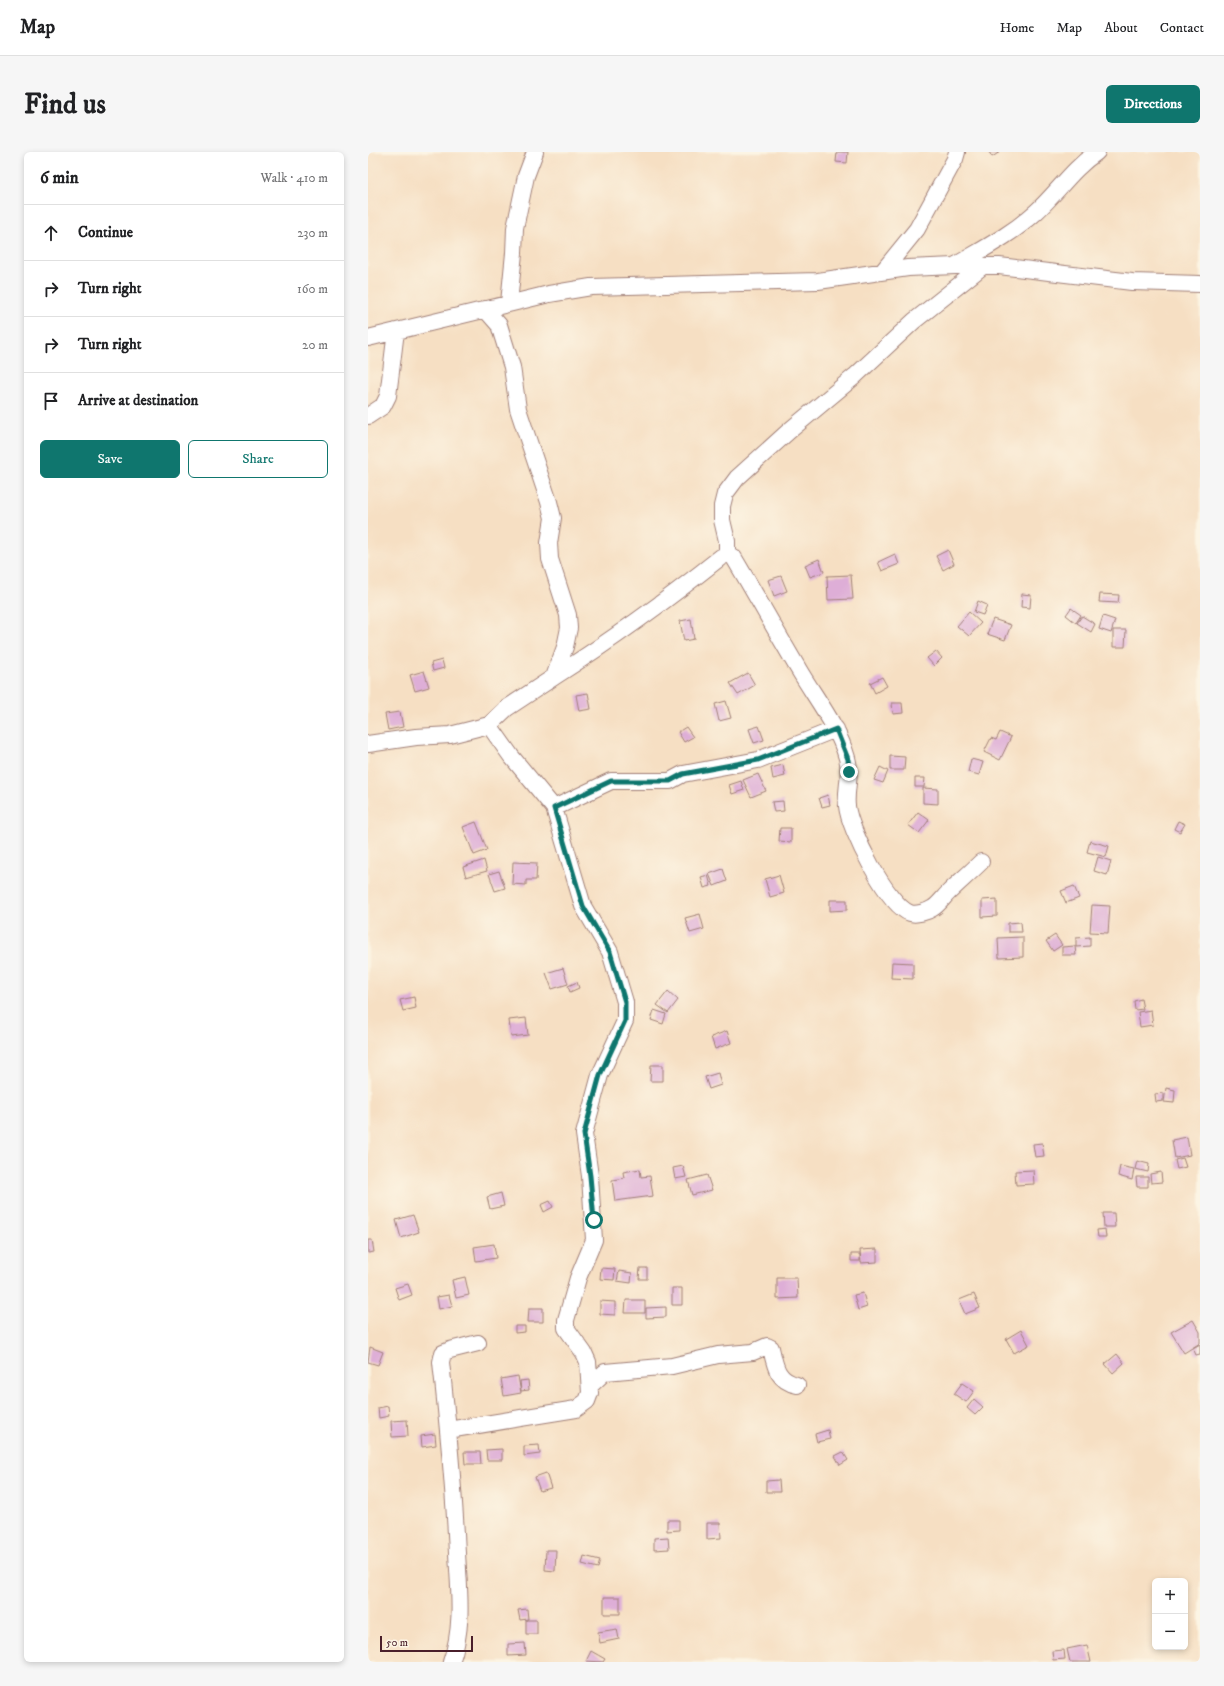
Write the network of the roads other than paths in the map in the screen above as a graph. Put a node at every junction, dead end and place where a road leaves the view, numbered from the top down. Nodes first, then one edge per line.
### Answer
1 (535, 152) edge
2 (957, 152) edge
3 (1096, 152) edge
4 (955, 266) junction
5 (983, 266) junction
6 (883, 271) junction
7 (1200, 284) edge
8 (509, 303) junction
9 (485, 309) junction
10 (396, 331) junction
11 (368, 338) edge
12 (368, 416) edge
13 (727, 554) junction
14 (554, 677) junction
15 (489, 725) junction
16 (836, 729) junction
17 (368, 744) edge
18 (554, 808) junction
19 (981, 862) dead end
20 (478, 1343) dead end
21 (797, 1385) dead end
22 (590, 1386) junction
23 (448, 1430) junction
24 (451, 1662) edge

1 - 8 street
2 - 6 street
3 - 4 street
4 - 5 street
4 - 6 street
5 - 7 street
5 - 13 street
6 - 8 street
8 - 9 street
9 - 10 street
9 - 14 street
10 - 11 street
10 - 12 street
13 - 14 street
13 - 16 street
14 - 15 street
15 - 17 street
15 - 18 street
16 - 18 street
16 - 19 street
18 - 22 street
20 - 23 street
21 - 22 street
22 - 23 street
23 - 24 street

